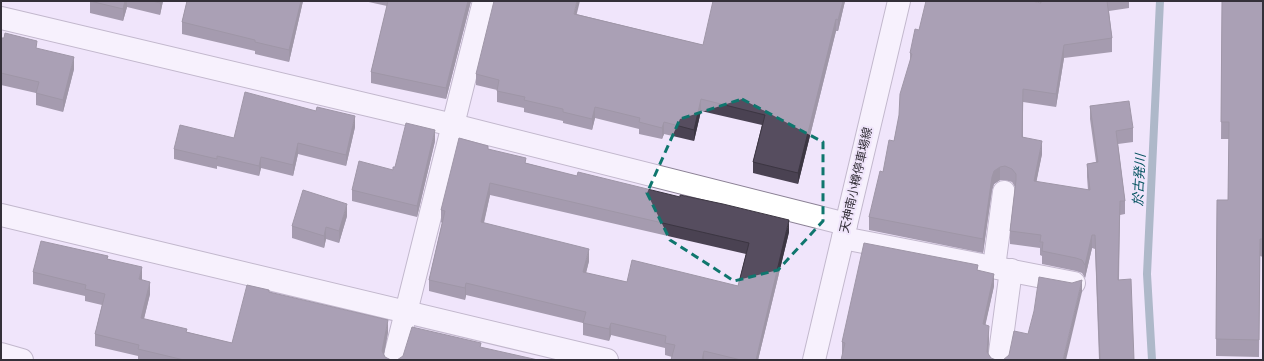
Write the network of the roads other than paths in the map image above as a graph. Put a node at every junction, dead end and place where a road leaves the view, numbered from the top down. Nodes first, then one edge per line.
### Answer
1 (484, 1) edge
2 (899, 1) edge
3 (1, 18) edge
4 (453, 125) junction
5 (1004, 192) dead end
6 (1, 215) edge
7 (844, 231) junction
8 (1003, 269) junction
9 (1074, 283) edge
10 (406, 312) junction
11 (1, 354) edge
12 (22, 360) edge
13 (394, 360) edge
14 (607, 360) edge
15 (814, 360) edge
16 (999, 360) edge

1 - 4 street
2 - 7 street, 天神南小樽停車場線
3 - 4 street
4 - 7 street
4 - 10 street
5 - 8 street
6 - 10 street
7 - 8 street
7 - 15 street, 天神南小樽停車場線
8 - 9 street
8 - 16 street
10 - 13 street
10 - 14 street
11 - 12 street

